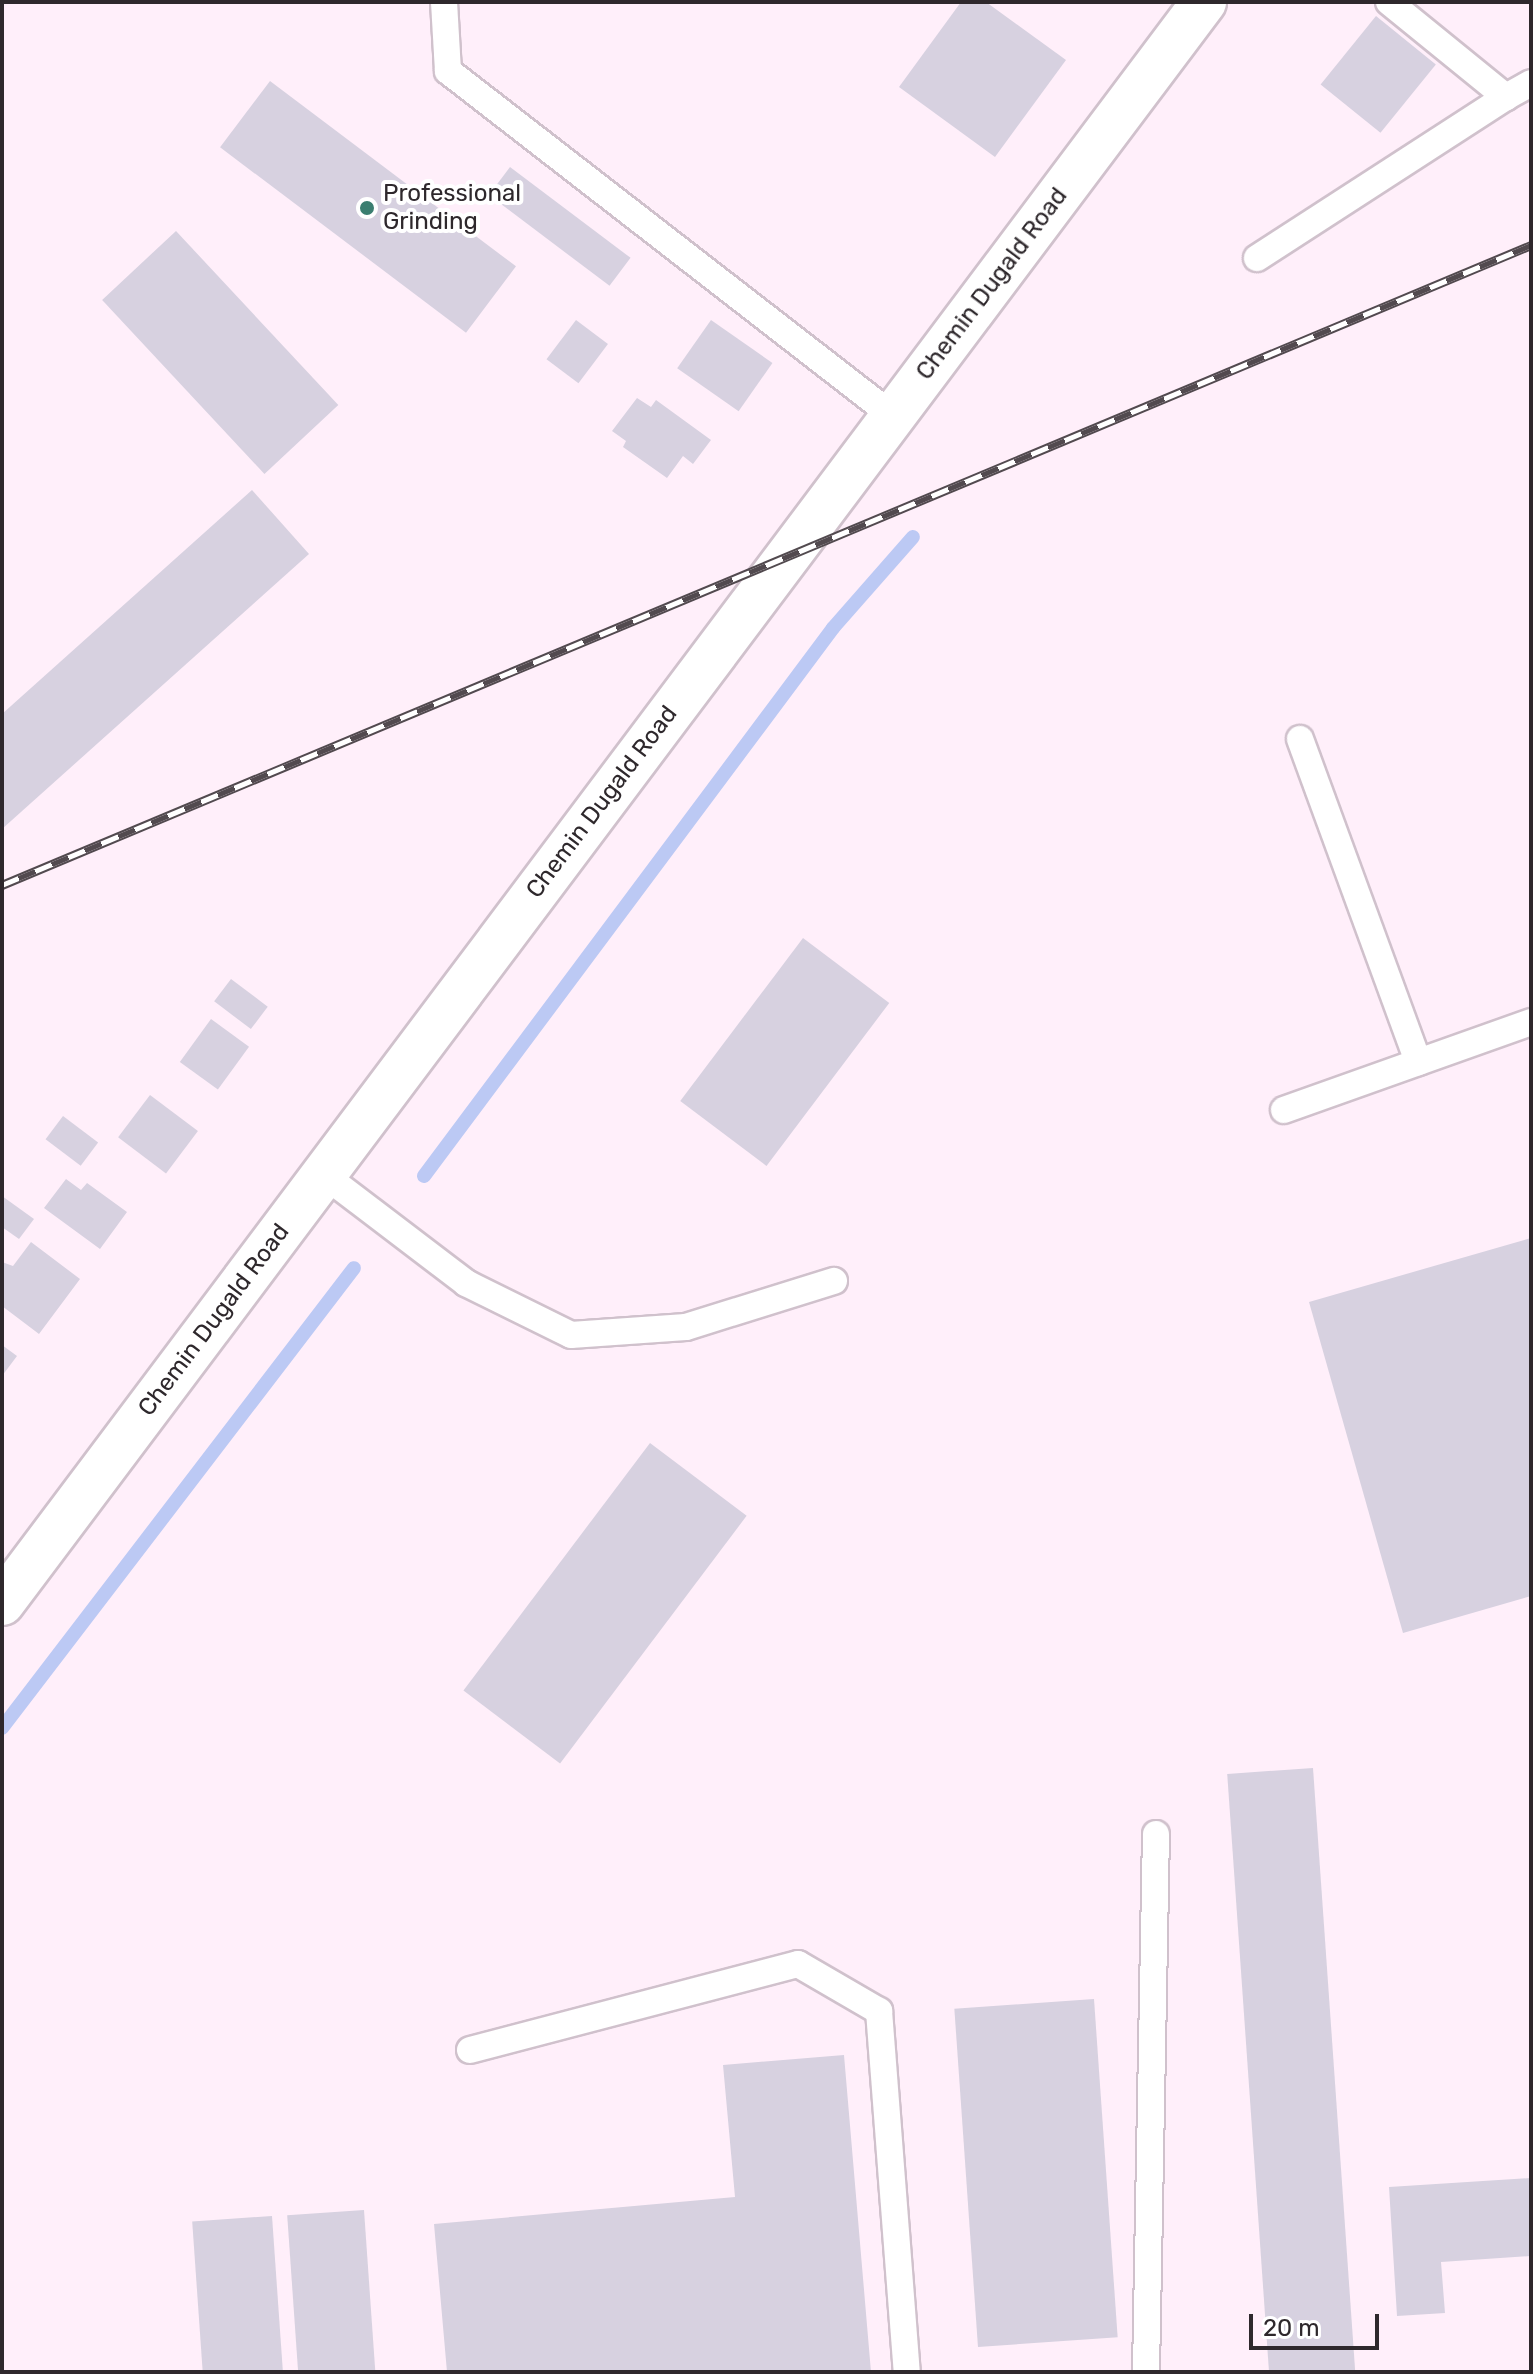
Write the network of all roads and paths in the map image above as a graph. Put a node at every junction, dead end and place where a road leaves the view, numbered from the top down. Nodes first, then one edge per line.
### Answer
1 (444, 2) edge
2 (1204, 2) edge
3 (1389, 2) edge
4 (1531, 83) edge
5 (1506, 97) junction
6 (1257, 258) dead end
7 (893, 416) junction
8 (1300, 739) dead end
9 (1531, 1022) edge
10 (1418, 1062) junction
11 (1284, 1110) dead end
12 (323, 1174) junction
13 (834, 1281) dead end
14 (2, 1603) edge
15 (1156, 1834) dead end
16 (470, 2050) dead end
17 (907, 2372) edge
18 (1146, 2372) edge

1 - 7 lane
2 - 7 street, Chemin Dugald Road
3 - 5 lane
4 - 5 lane
5 - 6 lane
7 - 12 street, Chemin Dugald Road
8 - 10 lane
9 - 10 lane
10 - 11 lane
12 - 13 lane
12 - 14 street, Chemin Dugald Road
15 - 18 lane
16 - 17 lane

